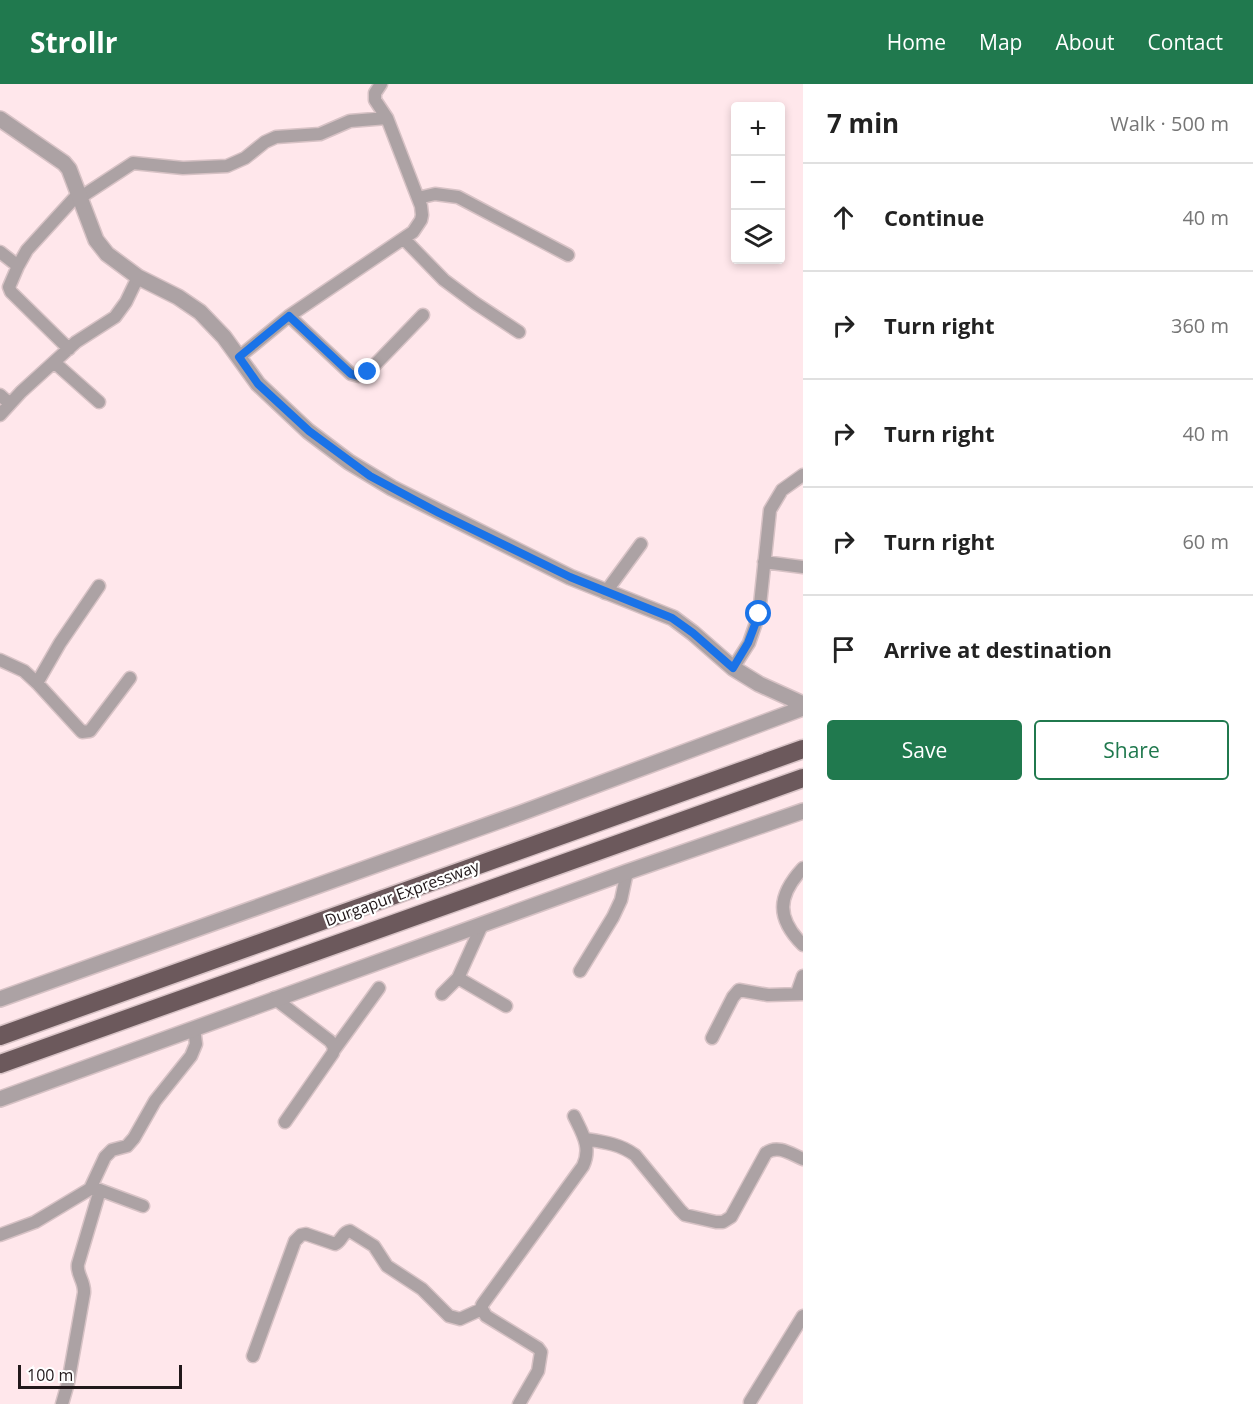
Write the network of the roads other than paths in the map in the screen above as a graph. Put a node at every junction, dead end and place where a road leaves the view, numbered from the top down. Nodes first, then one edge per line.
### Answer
1 (381, 84) edge
2 (387, 118) junction
3 (0, 119) edge
4 (80, 195) junction
5 (418, 198) junction
6 (404, 239) junction
7 (0, 252) edge
8 (568, 255) dead end
9 (18, 266) junction
10 (138, 277) junction
11 (423, 315) dead end
12 (289, 316) junction
13 (519, 332) dead end
14 (69, 349) junction
15 (239, 357) junction
16 (55, 363) junction
17 (0, 395) edge
18 (99, 402) dead end
19 (10, 404) junction
20 (0, 415) edge
21 (803, 475) edge
22 (641, 544) dead end
23 (764, 562) junction
24 (803, 567) edge
25 (99, 586) dead end
26 (605, 593) junction
27 (0, 660) edge
28 (733, 668) junction
29 (130, 678) dead end
30 (38, 683) junction
31 (803, 706) edge
32 (803, 749) edge
33 (803, 778) edge
34 (803, 811) edge
35 (803, 868) edge
36 (627, 872) junction
37 (482, 925) junction
38 (803, 945) edge
39 (580, 971) dead end
40 (803, 976) edge
41 (458, 978) junction
42 (379, 988) dead end
43 (442, 994) dead end
44 (800, 994) edge
45 (274, 998) junction
46 (0, 999) edge
47 (506, 1006) dead end
48 (194, 1028) junction
49 (0, 1036) edge
50 (712, 1038) dead end
51 (334, 1050) junction
52 (0, 1064) edge
53 (0, 1099) edge
54 (574, 1116) dead end
55 (285, 1122) dead end
56 (585, 1139) junction
57 (803, 1159) edge
58 (95, 1189) junction
59 (143, 1206) dead end
60 (0, 1235) edge
61 (482, 1309) junction
62 (803, 1316) edge
63 (253, 1356) dead end
64 (750, 1402) dead end
65 (62, 1404) edge
66 (519, 1404) edge

1 - 2 street
2 - 4 street
2 - 5 street
3 - 4 street
4 - 9 street
4 - 10 street
5 - 6 street
5 - 8 street
6 - 12 street
6 - 13 street
7 - 9 street
9 - 14 street
10 - 14 street
10 - 15 street
11 - 12 street
12 - 15 street
14 - 16 street
15 - 26 street
16 - 18 street
16 - 19 street
17 - 19 street
19 - 20 street
21 - 23 street
22 - 26 street
23 - 24 street
23 - 28 street
25 - 30 street
26 - 28 street
27 - 30 street
28 - 31 street
29 - 30 street
31 - 46 street
32 - 49 highway, Durgapur Expressway
33 - 52 highway, Durgapur Expressway
34 - 36 street
35 - 38 street
36 - 37 street
36 - 39 street
37 - 41 street
37 - 45 street
40 - 44 street
41 - 43 street
41 - 47 street
42 - 51 street
44 - 50 street
45 - 48 street
45 - 51 street
48 - 53 street
48 - 58 street
51 - 55 street
54 - 56 street
56 - 57 street
56 - 61 street
58 - 59 street
58 - 60 street
58 - 65 street
61 - 63 street
61 - 66 street
62 - 64 street

